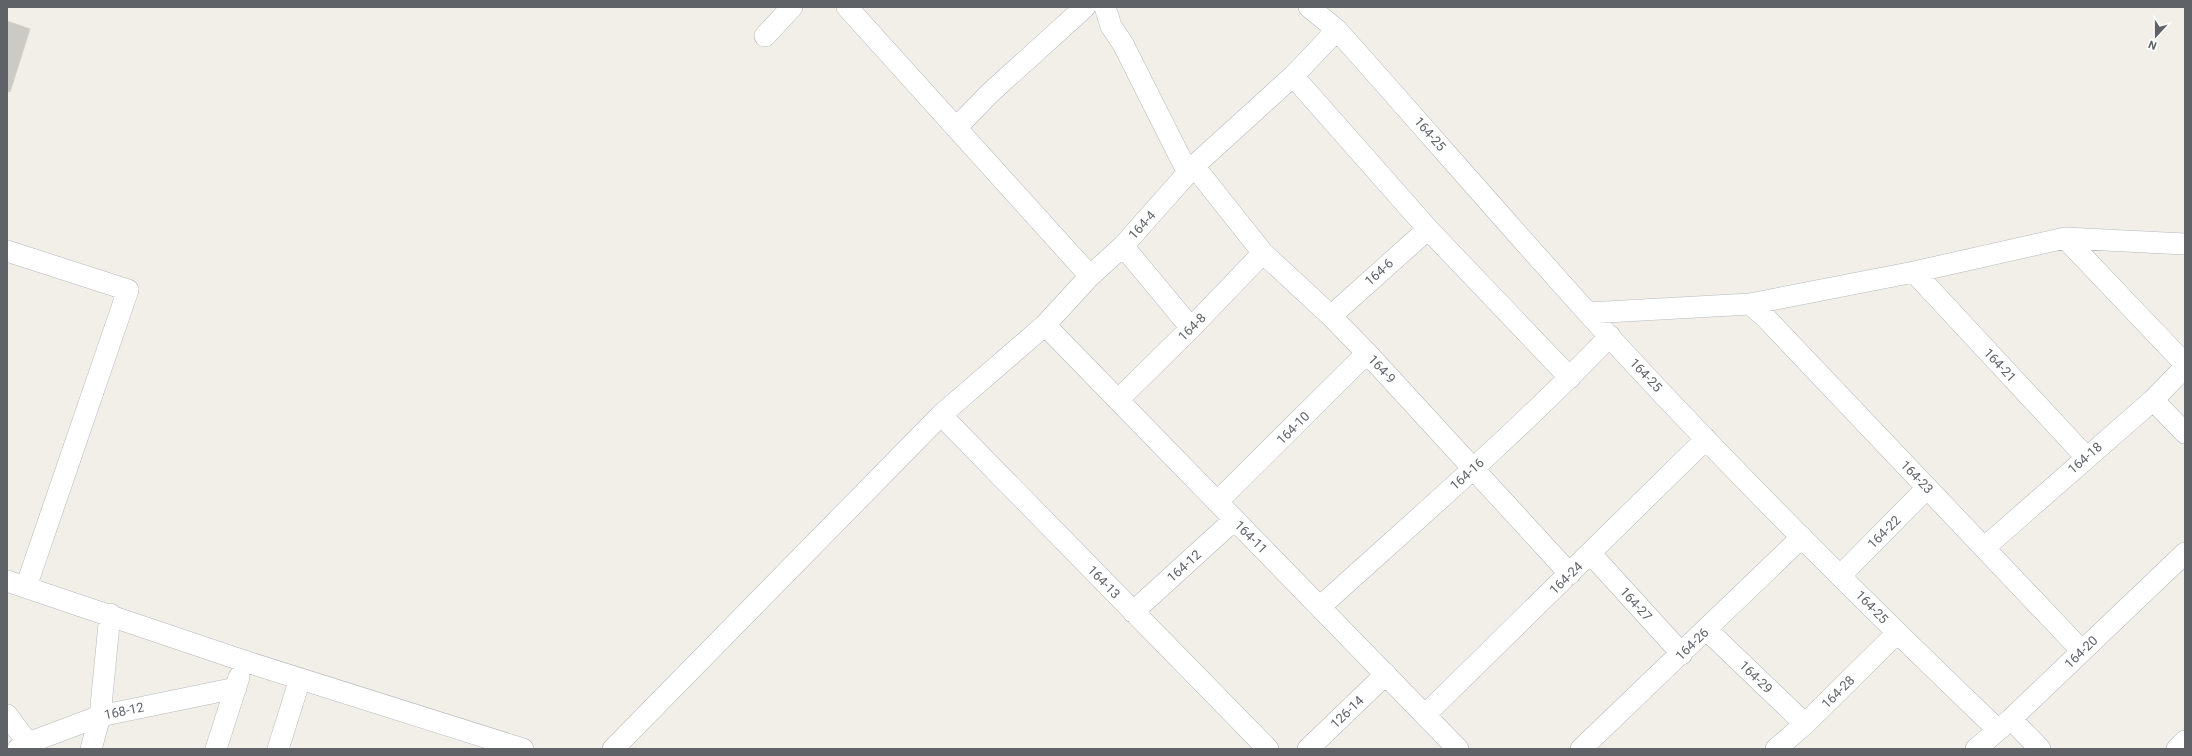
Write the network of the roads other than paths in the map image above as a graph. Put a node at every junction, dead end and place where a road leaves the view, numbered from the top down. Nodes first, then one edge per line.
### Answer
1 (792, 7) edge
2 (847, 7) edge
3 (1084, 7) edge
4 (1105, 7) edge
5 (1309, 7) edge
6 (1337, 30) junction
7 (765, 36) dead end
8 (1293, 76) junction
9 (956, 128) junction
10 (1191, 170) junction
11 (1428, 229) junction
12 (2065, 238) junction
13 (2185, 244) edge
14 (1123, 246) junction
15 (7, 251) edge
16 (1263, 253) junction
17 (1914, 272) junction
18 (1090, 276) junction
19 (1750, 304) junction
20 (1588, 313) junction
21 (1331, 316) junction
22 (1045, 325) junction
23 (1191, 328) junction
24 (1610, 336) junction
25 (1367, 353) junction
26 (2185, 364) edge
27 (2185, 367) edge
28 (1570, 378) junction
29 (1118, 400) junction
30 (2153, 400) junction
31 (941, 415) junction
32 (2185, 433) edge
33 (1706, 439) junction
34 (2086, 457) junction
35 (1474, 468) junction
36 (1927, 488) junction
37 (1217, 502) junction
38 (1234, 520) junction
39 (1802, 538) junction
40 (1984, 548) junction
41 (2185, 553) edge
42 (1591, 554) junction
43 (1570, 574) junction
44 (1841, 576) junction
45 (16, 584) edge
46 (1320, 607) junction
47 (1133, 612) junction
48 (110, 614) junction
49 (1707, 630) junction
50 (1897, 633) junction
51 (2082, 651) junction
52 (1682, 654) junction
53 (244, 661) junction
54 (1386, 674) junction
55 (300, 678) junction
56 (236, 688) junction
57 (7, 715) edge
58 (1425, 715) junction
59 (100, 716) junction
60 (1805, 724) junction
61 (2005, 724) junction
62 (2185, 741) edge
63 (470, 742) edge
64 (23, 746) edge
65 (91, 749) edge
66 (216, 749) edge
67 (278, 749) edge
68 (523, 749) edge
69 (613, 749) edge
70 (1268, 749) edge
71 (1308, 749) edge
72 (1458, 749) edge
73 (1581, 749) edge
74 (1776, 749) edge
75 (1976, 749) edge
76 (2040, 749) edge
77 (2177, 749) edge

1 - 7 street
2 - 9 street
3 - 9 street
4 - 10 street, 164-9
5 - 6 street, 164-25
6 - 8 street, 164-4
6 - 20 street, 164-25
8 - 10 street, 164-4
8 - 11 street
9 - 18 street
10 - 14 street, 164-4
10 - 16 street, 164-9
11 - 21 street, 164-6
11 - 28 street
12 - 13 street
12 - 17 street
12 - 26 street
14 - 18 street, 164-4
14 - 23 street
15 - 45 street
16 - 21 street, 164-9
16 - 23 street, 164-8
17 - 19 street
17 - 34 street, 164-21
18 - 22 street, 164-4
19 - 20 street
19 - 36 street, 164-23
20 - 24 street, 164-25
21 - 25 street, 164-9
22 - 29 street, 164-11
22 - 31 street, 164-4
23 - 29 street, 164-8
24 - 28 street, 164-16
24 - 33 street, 164-25
25 - 35 street, 164-9
25 - 37 street, 164-10
27 - 30 street, 164-18
28 - 35 street, 164-16
29 - 37 street, 164-11
30 - 32 street
30 - 34 street, 164-18
31 - 47 street, 164-13
31 - 69 street, 164-4
33 - 39 street, 164-25
33 - 42 street, 164-24
34 - 40 street, 164-18
35 - 43 street, 164-9
35 - 46 street, 164-16
36 - 40 street, 164-23
36 - 44 street, 164-22
37 - 38 street, 164-11
38 - 46 street, 164-11
38 - 47 street, 164-12
39 - 44 street, 164-25
39 - 49 street, 164-26
40 - 51 street, 164-23
41 - 51 street, 164-20
42 - 43 street, 164-24
42 - 52 street, 164-27
43 - 58 street, 164-24
44 - 50 street, 164-25
45 - 48 street
46 - 54 street, 164-11
47 - 70 street, 164-13
48 - 53 street
48 - 59 street
49 - 52 street, 164-26
49 - 60 street, 164-29
50 - 60 street, 164-28
50 - 61 street, 164-25
51 - 61 street, 164-20
52 - 73 street, 164-26
53 - 55 street
53 - 56 street
54 - 58 street, 164-11
54 - 71 street, 126-14
55 - 63 street
55 - 67 street
56 - 59 street, 168-12
56 - 66 street
57 - 64 street
58 - 72 street, 164-11
59 - 64 street, 168-12
59 - 65 street
60 - 74 street, 164-28
61 - 75 street, 164-20
61 - 76 street, 164-25
62 - 77 street
63 - 68 street

